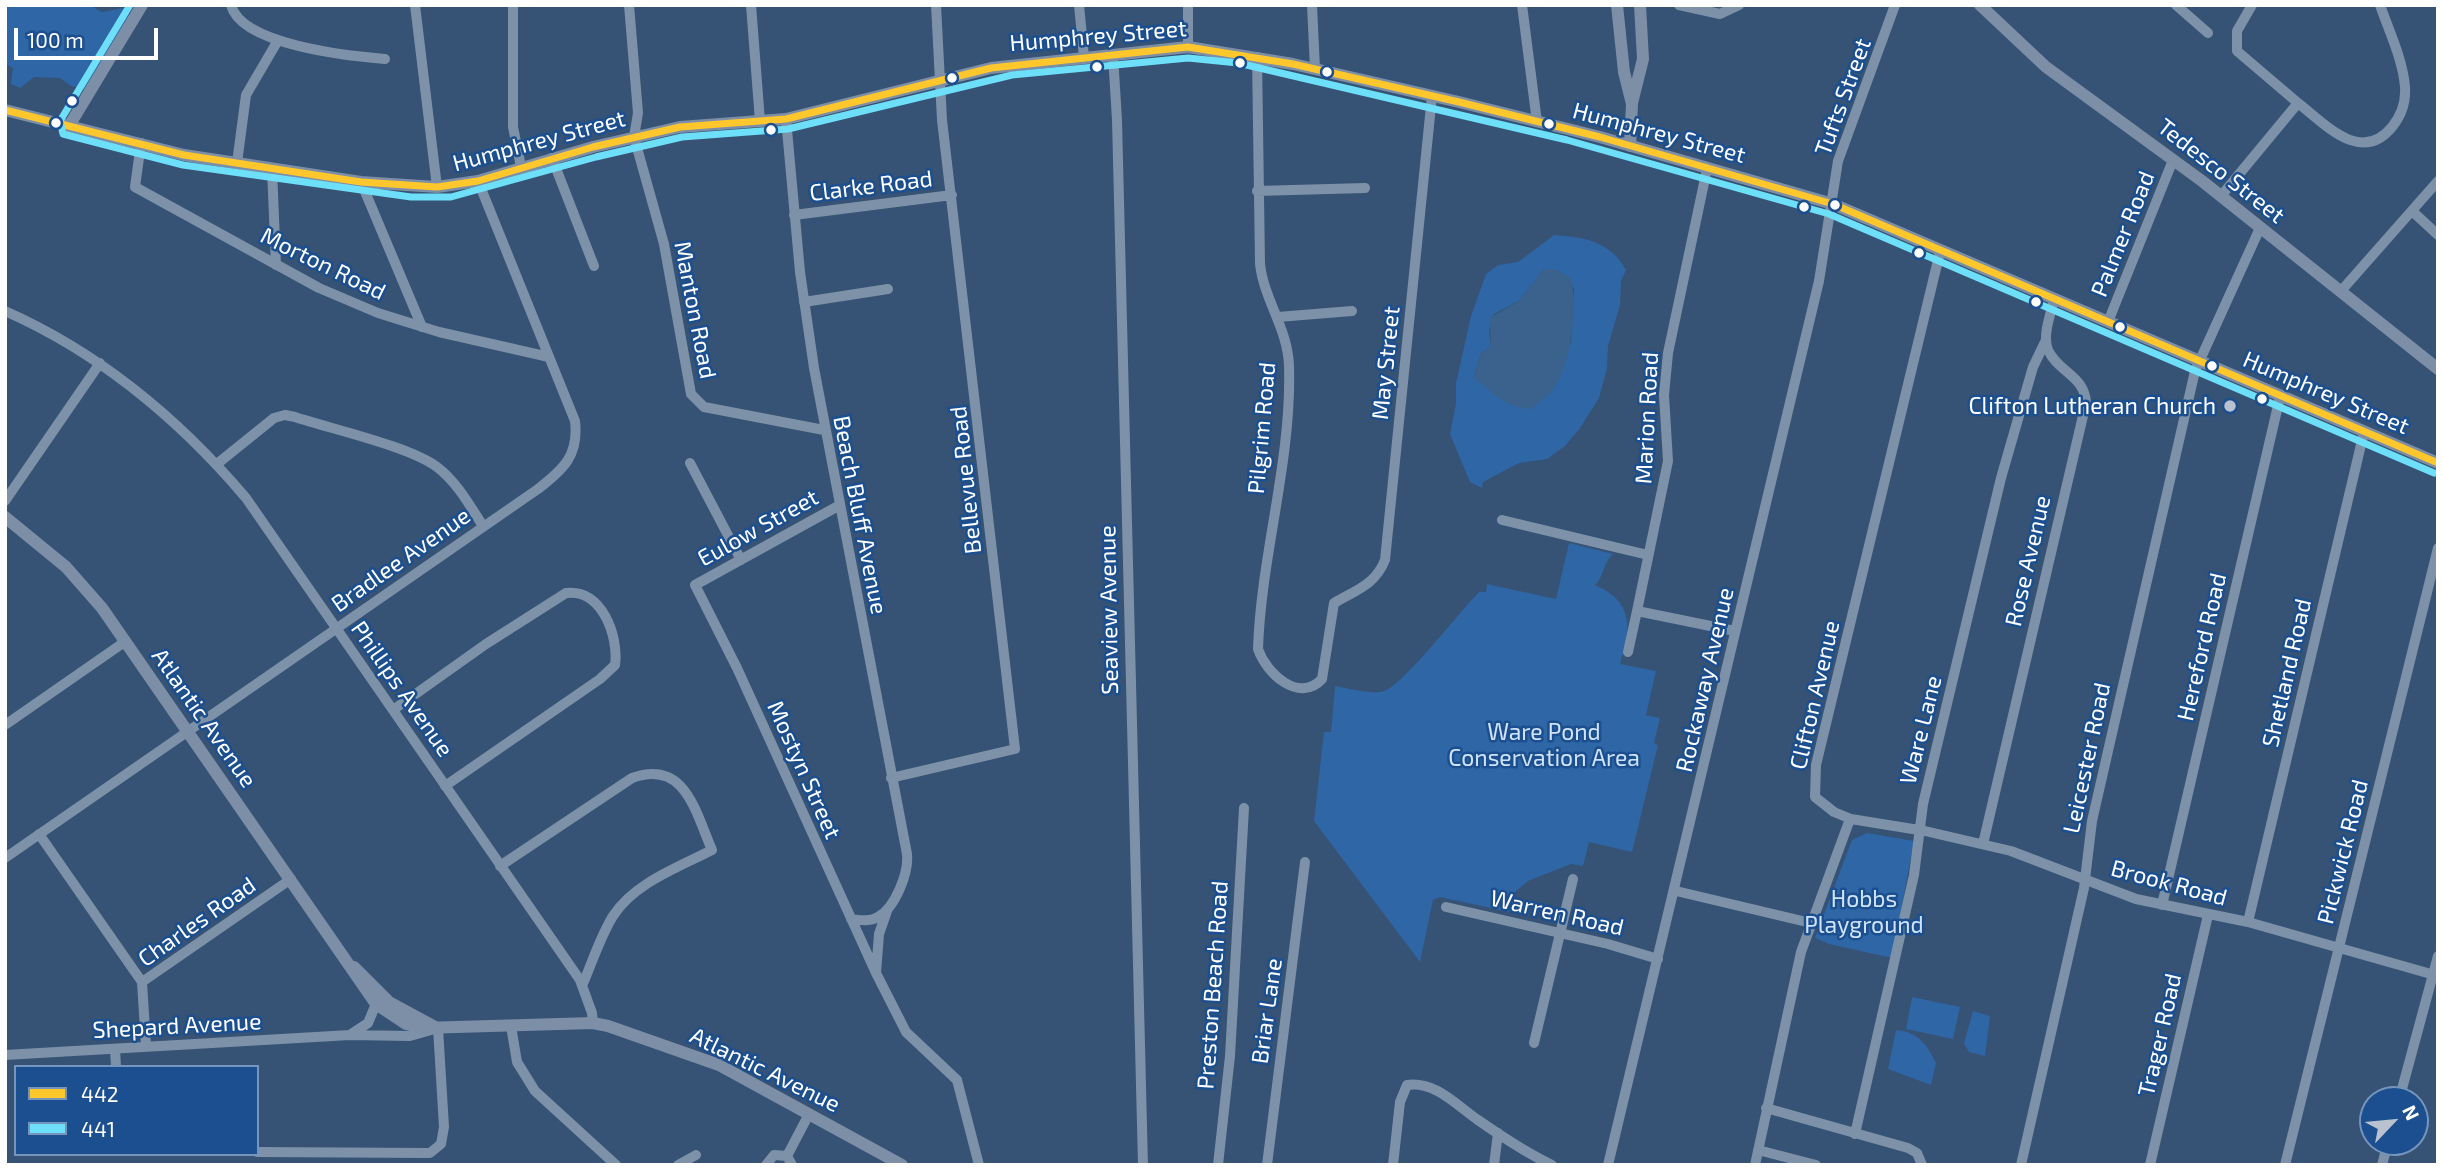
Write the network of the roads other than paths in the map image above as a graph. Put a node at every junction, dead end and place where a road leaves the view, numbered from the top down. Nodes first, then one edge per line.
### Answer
1 (142, 5) edge
2 (231, 5) edge
3 (415, 5) edge
4 (513, 5) edge
5 (629, 5) edge
6 (751, 5) edge
7 (936, 5) edge
8 (1079, 5) edge
9 (1188, 5) edge
10 (1311, 5) edge
11 (1522, 5) edge
12 (1617, 5) edge
13 (1640, 5) edge
14 (1679, 5) edge
15 (1739, 5) edge
16 (1895, 5) edge
17 (1980, 5) edge
18 (2176, 5) edge
19 (2252, 5) edge
20 (2380, 5) edge
21 (2208, 33) dead end
22 (277, 42) junction
23 (1188, 47) junction
24 (1113, 55) junction
25 (1084, 57) junction
26 (1257, 57) junction
27 (385, 59) dead end
28 (1315, 69) junction
29 (940, 80) junction
30 (1432, 96) junction
31 (2298, 103) junction
32 (1632, 104) junction
33 (5, 110) edge
34 (786, 119) junction
35 (760, 121) junction
36 (1536, 122) junction
37 (69, 126) junction
38 (634, 137) junction
39 (141, 143) junction
40 (1630, 146) junction
41 (552, 158) junction
42 (2173, 160) junction
43 (237, 163) junction
44 (521, 167) junction
45 (272, 169) junction
46 (1707, 169) junction
47 (478, 181) junction
48 (2438, 181) edge
49 (361, 182) junction
50 (437, 187) junction
51 (1365, 188) dead end
52 (1257, 191) junction
53 (952, 195) junction
54 (2221, 196) junction
55 (1833, 204) junction
56 (2412, 211) junction
57 (794, 215) junction
58 (2260, 228) junction
59 (2438, 235) edge
60 (1940, 252) junction
61 (276, 265) junction
62 (594, 266) dead end
63 (888, 289) dead end
64 (2341, 291) junction
65 (2054, 299) junction
66 (804, 302) junction
67 (5, 311) edge
68 (1352, 311) dead end
69 (1278, 317) junction
70 (2108, 322) junction
71 (422, 327) junction
72 (2046, 340) junction
73 (549, 357) junction
74 (2199, 362) junction
75 (100, 363) junction
76 (2438, 369) edge
77 (2280, 397) junction
78 (824, 430) junction
79 (2364, 432) junction
80 (690, 463) dead end
81 (2438, 463) edge
82 (217, 464) junction
83 (5, 501) edge
84 (840, 505) junction
85 (5, 517) edge
86 (1502, 520) dead end
87 (483, 526) junction
88 (2438, 548) edge
89 (1648, 555) junction
90 (741, 561) junction
91 (695, 585) joint
92 (1332, 608) joint
93 (1637, 611) junction
94 (337, 628) junction
95 (1735, 631) junction
96 (126, 640) junction
97 (1628, 652) dead end
98 (393, 710) junction
99 (5, 725) edge
100 (187, 731) junction
101 (891, 778) junction
102 (445, 786) junction
103 (1244, 808) dead end
104 (1850, 819) junction
105 (1919, 830) junction
106 (39, 834) junction
107 (1983, 844) junction
108 (5, 858) edge
109 (1305, 862) dead end
110 (500, 866) junction
111 (2084, 878) junction
112 (291, 879) junction
113 (1573, 879) dead end
114 (1676, 891) junction
115 (2162, 905) junction
116 (1446, 907) dead end
117 (887, 911) junction
118 (2208, 915) junction
119 (851, 919) junction
120 (2248, 922) junction
121 (1811, 923) junction
122 (1558, 933) junction
123 (2339, 948) junction
124 (2438, 956) edge
125 (1658, 959) junction
126 (348, 961) junction
127 (876, 973) junction
128 (2435, 975) edge
129 (142, 982) junction
130 (582, 986) junction
131 (376, 1004) junction
132 (593, 1023) junction
133 (512, 1026) junction
134 (438, 1028) junction
135 (350, 1035) junction
136 (1534, 1043) dead end
137 (146, 1046) junction
138 (115, 1049) junction
139 (5, 1055) edge
140 (116, 1065) edge
141 (2403, 1086) edge
142 (1766, 1108) junction
143 (809, 1114) junction
144 (1498, 1133) junction
145 (1855, 1135) junction
146 (1758, 1150) junction
147 (259, 1152) edge
148 (696, 1155) dead end
149 (789, 1160) edge
150 (616, 1165) edge
151 (678, 1165) edge
152 (766, 1165) edge
153 (901, 1165) edge
154 (979, 1165) edge
155 (1143, 1165) edge
156 (1217, 1165) edge
157 (1267, 1165) edge
158 (1393, 1165) edge
159 (1494, 1165) edge
160 (1552, 1165) edge
161 (1608, 1165) edge
162 (1755, 1165) edge
163 (1816, 1165) edge
164 (1922, 1165) edge
165 (2021, 1165) edge
166 (2150, 1165) edge
167 (2285, 1165) edge

1 - 37 main road
2 - 22 street
3 - 50 street
4 - 44 street
5 - 38 street
6 - 35 street
7 - 29 street, Bellevue Road
8 - 25 street
9 - 23 street
10 - 28 street
11 - 36 street
12 - 32 main road
13 - 32 main road
14 - 15 street
16 - 55 street, Tufts Street
17 - 42 main road, Tedesco Street
18 - 21 street
19 - 31 street
20 - 31 street
22 - 27 street
22 - 43 street
23 - 24 main road, Humphrey Street
23 - 26 main road, Humphrey Street
24 - 25 main road, Humphrey Street
24 - 155 street, Seaview Avenue
25 - 29 main road, Humphrey Street
26 - 28 main road, Humphrey Street
26 - 52 street, Pilgrim Road
28 - 30 main road, Humphrey Street
29 - 34 main road, Humphrey Street
29 - 53 street, Bellevue Road
30 - 36 main road, Humphrey Street
30 - 92 street, May Street
31 - 54 street
32 - 40 main road
33 - 37 main road, Humphrey Street
34 - 35 main road, Humphrey Street
34 - 57 street, Beach Bluff Avenue
35 - 38 main road, Humphrey Street
36 - 40 main road, Humphrey Street
37 - 39 main road, Humphrey Street
38 - 41 main road, Humphrey Street
38 - 78 street, Manton Road
39 - 43 main road, Humphrey Street
39 - 61 street, Morton Road
40 - 46 main road, Humphrey Street
41 - 44 main road, Humphrey Street
41 - 62 street
42 - 54 main road, Tedesco Street
42 - 70 street, Palmer Road
43 - 45 main road, Humphrey Street
44 - 47 main road, Humphrey Street
45 - 49 main road, Humphrey Street
45 - 61 street
46 - 55 main road, Humphrey Street
46 - 89 street, Marion Road
47 - 50 main road, Humphrey Street
47 - 73 street, Bradlee Avenue
48 - 56 street
49 - 50 main road, Humphrey Street
49 - 71 street
51 - 52 street
52 - 69 street, Pilgrim Road
53 - 57 street, Clarke Road
53 - 101 street, Bellevue Road
54 - 58 main road, Tedesco Street
55 - 60 main road, Humphrey Street
55 - 95 street, Rockaway Avenue
56 - 59 street
56 - 64 street
57 - 66 street, Beach Bluff Avenue
58 - 64 main road, Tedesco Street
58 - 74 street, Leicester Road
60 - 65 main road, Humphrey Street
60 - 104 street, Clifton Avenue
61 - 71 street, Morton Road
63 - 66 street
64 - 76 main road, Tedesco Street
65 - 70 main road, Humphrey Street
65 - 72 street
66 - 78 street, Beach Bluff Avenue
67 - 75 street, Phillips Avenue
68 - 69 street
69 - 92 street, Pilgrim Road
70 - 74 main road, Humphrey Street
71 - 73 street, Morton Road
72 - 105 street, Ware Lane
72 - 107 street, Rose Avenue
73 - 87 street, Bradlee Avenue
74 - 77 main road, Humphrey Street
74 - 111 street, Leicester Road
75 - 82 street, Phillips Avenue
75 - 83 street
77 - 79 main road, Humphrey Street
77 - 115 street, Hereford Road
78 - 84 street, Beach Bluff Avenue
79 - 81 main road, Humphrey Street
79 - 120 street, Shetland Road
80 - 90 street
82 - 87 street
82 - 94 street, Phillips Avenue
84 - 90 street, Eulow Street
84 - 101 street, Beach Bluff Avenue
85 - 96 main road, Atlantic Avenue
86 - 89 street
87 - 94 street, Bradlee Avenue
88 - 123 street, Pickwick Road
89 - 93 street, Marion Road
90 - 91 street, Eulow Street
91 - 119 street, Mostyn Street
93 - 95 street
93 - 97 street, Marion Road
94 - 98 street, Phillips Avenue
94 - 100 street, Bradlee Avenue
95 - 114 street, Rockaway Avenue
96 - 99 street
96 - 100 main road, Atlantic Avenue
98 - 102 street, Phillips Avenue
98 - 102 street
100 - 106 street, Bradlee Avenue
100 - 112 main road, Atlantic Avenue
101 - 117 street, Beach Bluff Avenue
102 - 110 street, Phillips Avenue
103 - 156 street, Preston Beach Road
104 - 105 street, Brook Road
104 - 121 street
105 - 107 street, Brook Road
105 - 145 street, Ware Lane
106 - 108 street, Bradlee Avenue
106 - 129 street
107 - 111 street, Brook Road
109 - 157 street, Briar Lane
110 - 130 street, Phillips Avenue
110 - 130 street
111 - 115 street, Brook Road
111 - 165 street, Leicester Road
112 - 126 main road, Atlantic Avenue
112 - 129 street, Charles Road
113 - 122 street
114 - 121 street
114 - 125 street, Rockaway Avenue
115 - 118 street, Brook Road
116 - 122 street, Warren Road
117 - 119 street
117 - 127 street, Beach Bluff Avenue
118 - 120 street, Brook Road
118 - 166 street, Trager Road
119 - 127 street, Mostyn Street
120 - 123 street, Brook Road
121 - 142 street
122 - 125 street, Warren Road
122 - 136 street
123 - 128 street, Brook Road
123 - 167 street, Pickwick Road
124 - 128 street
125 - 161 street, Rockaway Avenue
126 - 131 main road, Atlantic Avenue
126 - 134 main road, Atlantic Avenue
127 - 154 street
128 - 141 street
129 - 137 street, Charles Road
130 - 132 street, Phillips Avenue
131 - 134 main road, Atlantic Avenue
131 - 135 street
132 - 133 main road, Atlantic Avenue
132 - 143 main road, Atlantic Avenue
133 - 134 main road, Atlantic Avenue
133 - 150 street
134 - 135 street, Shepard Avenue
134 - 147 street
135 - 137 street, Shepard Avenue
137 - 138 street, Shepard Avenue
138 - 139 street, Shepard Avenue
138 - 140 street
142 - 145 street
142 - 146 street
143 - 149 street
143 - 153 main road, Atlantic Avenue
144 - 158 street
144 - 159 street
144 - 160 street
145 - 164 street
146 - 162 street
146 - 163 street
148 - 151 street
149 - 152 street

